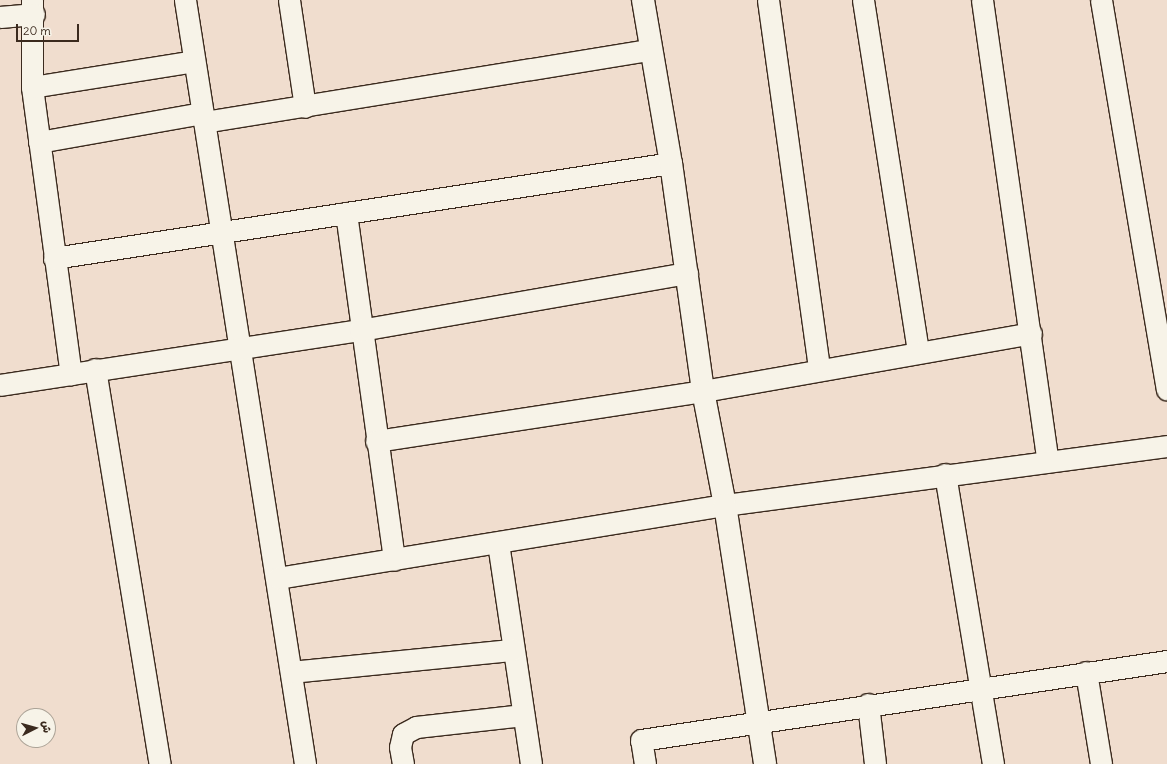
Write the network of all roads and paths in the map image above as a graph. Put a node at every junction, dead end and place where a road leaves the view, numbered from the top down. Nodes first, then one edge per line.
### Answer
1 (185, 0) edge
2 (289, 0) edge
3 (643, 0) edge
4 (768, 0) edge
5 (863, 0) edge
6 (982, 0) edge
7 (1101, 0) edge
8 (33, 7) edge
9 (0, 17) edge
10 (650, 50) junction
11 (194, 62) junction
12 (32, 87) junction
13 (305, 107) junction
14 (202, 117) junction
15 (39, 142) junction
16 (671, 163) junction
17 (346, 213) junction
18 (220, 233) junction
19 (54, 258) junction
20 (687, 273) junction
21 (360, 330) junction
22 (1031, 333) junction
23 (238, 347) junction
24 (918, 353) junction
25 (95, 368) junction
26 (820, 369) junction
27 (71, 374) junction
28 (0, 385) edge
29 (1167, 389) edge
30 (703, 392) junction
31 (376, 441) junction
32 (1167, 446) edge
33 (1048, 461) junction
34 (944, 474) junction
35 (726, 505) junction
36 (498, 543) junction
37 (394, 560) junction
38 (278, 578) junction
39 (514, 650) junction
40 (1167, 661) edge
41 (291, 672) junction
42 (1086, 672) junction
43 (980, 687) junction
44 (868, 704) junction
45 (523, 715) junction
46 (758, 720) junction
47 (160, 764) edge
48 (305, 764) edge
49 (403, 764) edge
50 (530, 764) edge
51 (645, 764) edge
52 (765, 764) edge
53 (875, 764) edge
54 (993, 764) edge
55 (1101, 764) edge

1 - 11 street
2 - 13 street
3 - 10 street
4 - 26 street
5 - 24 street
6 - 22 street
7 - 29 street
8 - 9 street
8 - 12 street
10 - 13 street
10 - 16 street
11 - 12 street
11 - 14 street
12 - 15 street
13 - 14 street
14 - 15 street
14 - 18 street
15 - 19 street
16 - 17 street
16 - 20 street
17 - 18 street
17 - 21 street
18 - 19 street
18 - 23 street
19 - 27 street
20 - 21 street
20 - 30 street
21 - 23 street
21 - 31 street
22 - 24 street
22 - 33 street
23 - 25 street
23 - 38 street
24 - 26 street
25 - 27 street
25 - 47 street
26 - 30 street
27 - 28 street
30 - 31 street
30 - 35 street
31 - 37 street
32 - 33 street
33 - 34 street
34 - 35 street
34 - 43 street
35 - 36 street
35 - 46 street
36 - 37 street
36 - 39 street
37 - 38 street
38 - 41 street
39 - 41 street
39 - 45 street
40 - 42 street
41 - 48 street
42 - 43 street
42 - 55 street
43 - 44 street
43 - 54 street
44 - 46 street
44 - 53 street
45 - 49 street
45 - 50 street
46 - 51 street
46 - 52 street

